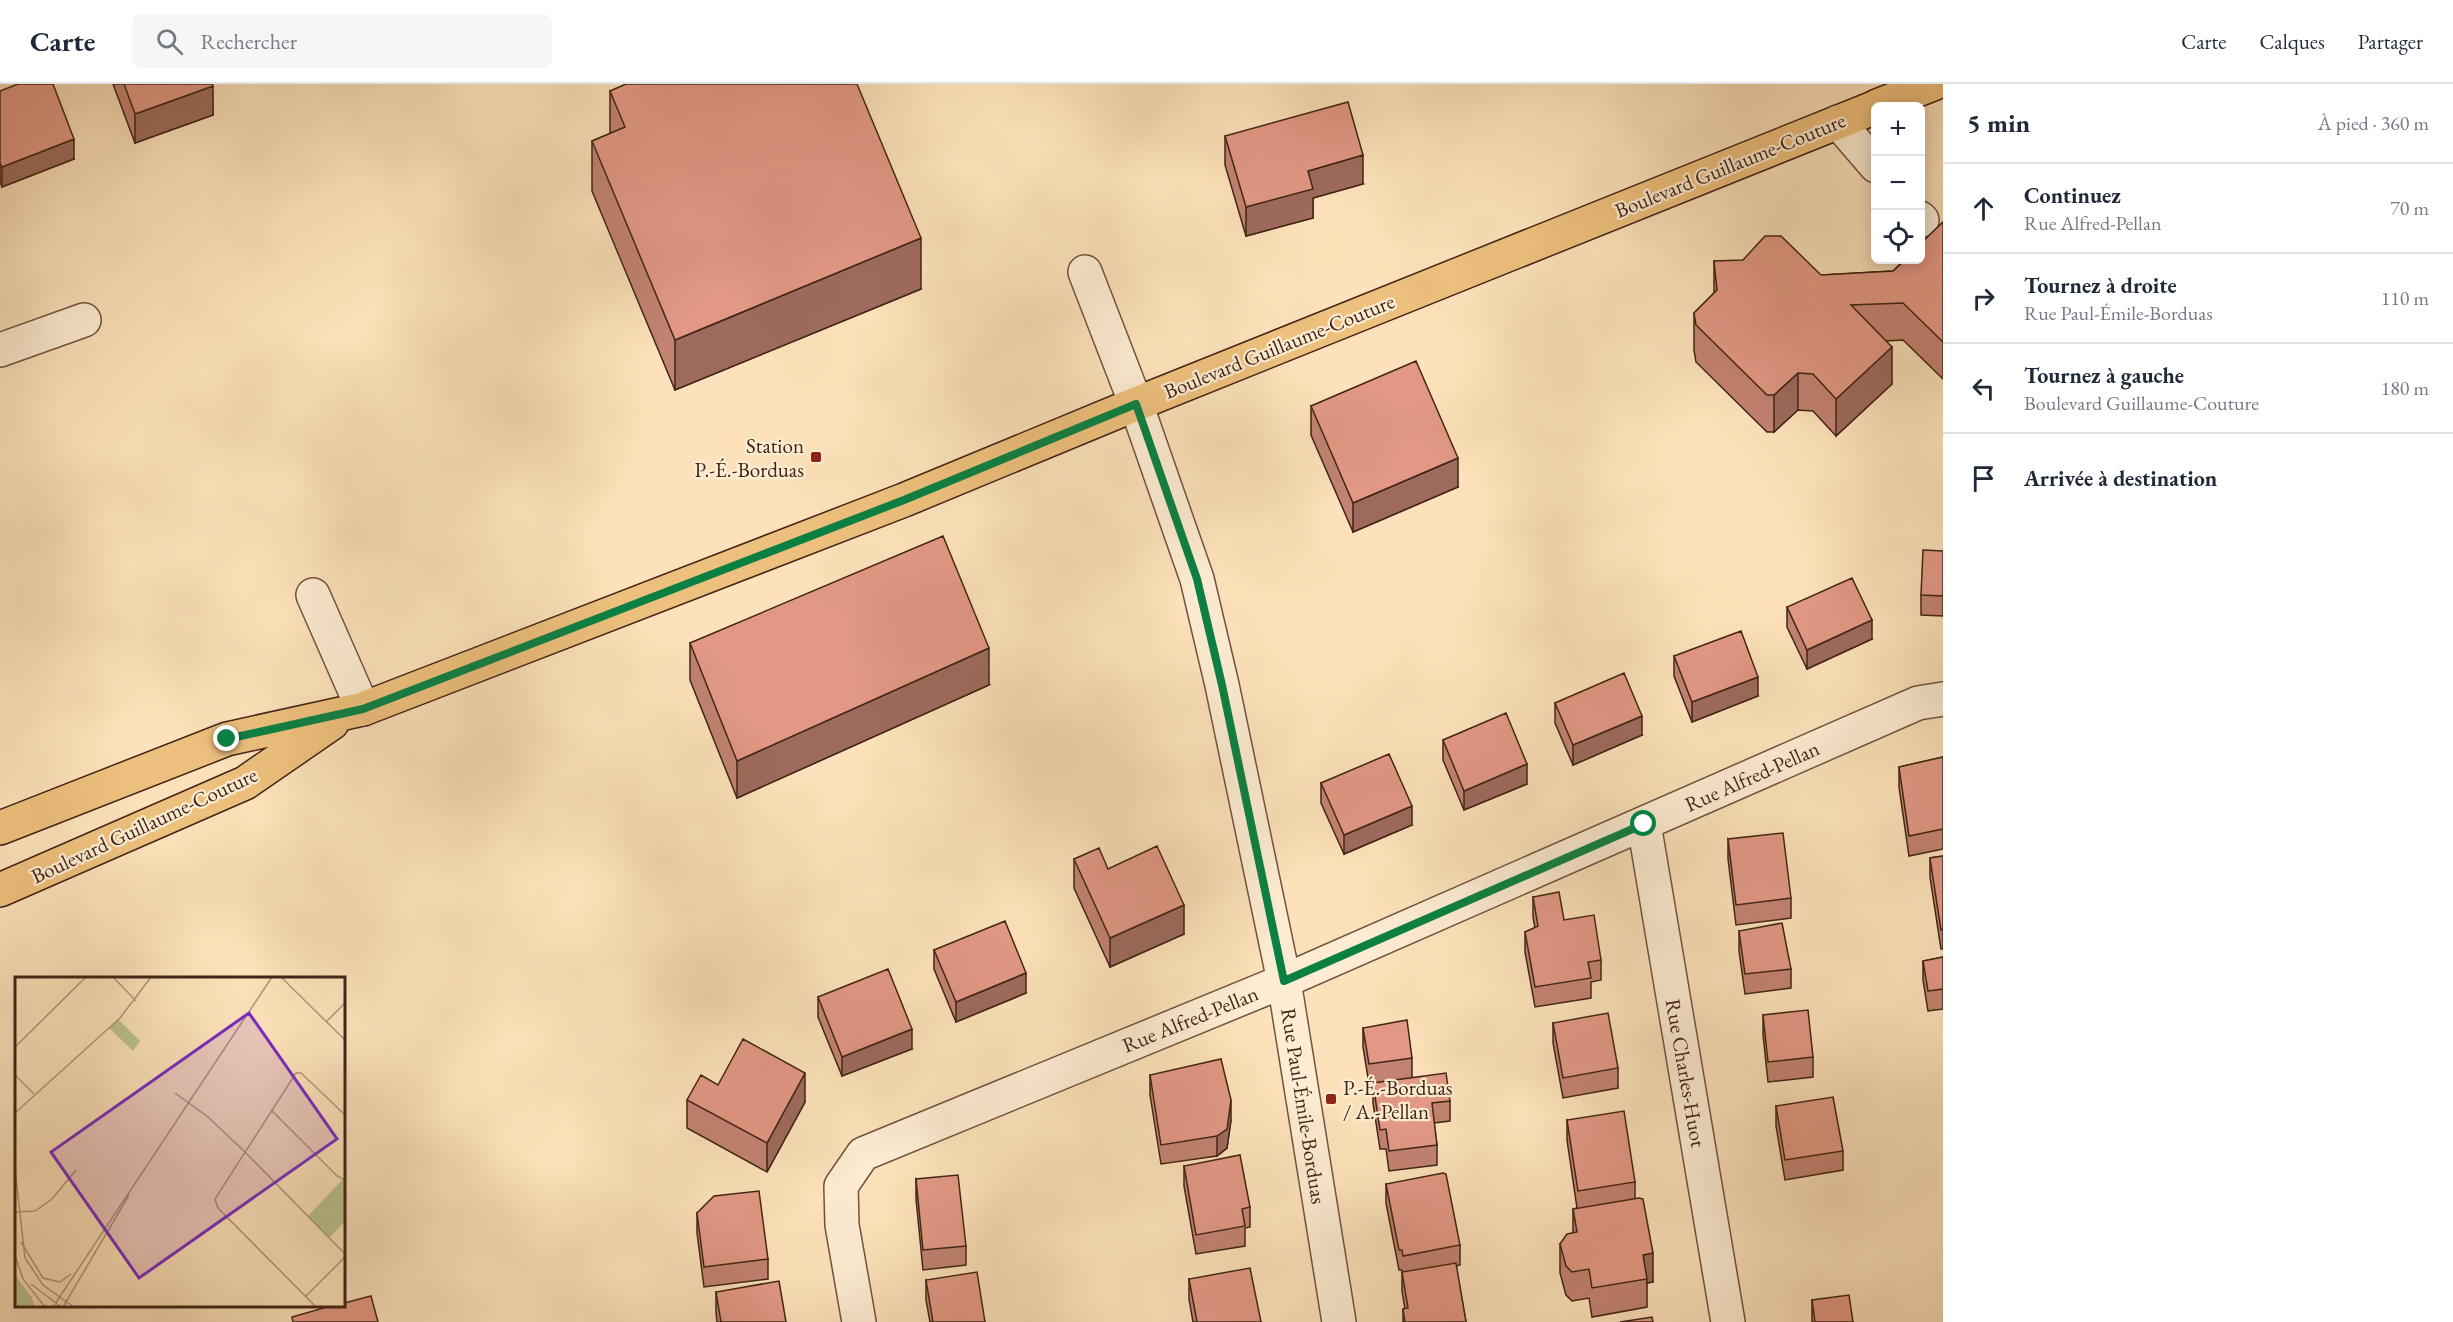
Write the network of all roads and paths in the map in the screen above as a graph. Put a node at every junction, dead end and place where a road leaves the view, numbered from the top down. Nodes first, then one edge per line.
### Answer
1 (1933, 84) edge
2 (1888, 102) edge
3 (1871, 109) edge
4 (1838, 122) junction
5 (1871, 161) edge
6 (1086, 272) dead end
7 (84, 320) dead end
8 (0, 350) edge
9 (1136, 404) junction
10 (313, 595) dead end
11 (1943, 699) edge
12 (354, 712) junction
13 (1644, 824) junction
14 (0, 828) edge
15 (0, 890) edge
16 (1284, 981) junction
17 (860, 1322) edge
18 (1339, 1322) edge
19 (1728, 1322) edge

1 - 2 main road, Boulevard Guillaume-Couture
3 - 4 main road, Boulevard Guillaume-Couture
4 - 5 street
4 - 9 main road, Boulevard Guillaume-Couture
6 - 9 street, Rue Paul-Émile-Borduas
7 - 8 street
9 - 12 main road, Boulevard Guillaume-Couture
9 - 16 street, Rue Paul-Émile-Borduas
10 - 12 street
11 - 13 street, Rue Alfred-Pellan
12 - 14 main road, Boulevard Guillaume-Couture
12 - 15 main road, Boulevard Guillaume-Couture
13 - 16 street, Rue Alfred-Pellan
13 - 19 street, Rue Charles-Huot
16 - 17 street, Rue Alfred-Pellan
16 - 18 street, Rue Paul-Émile-Borduas

